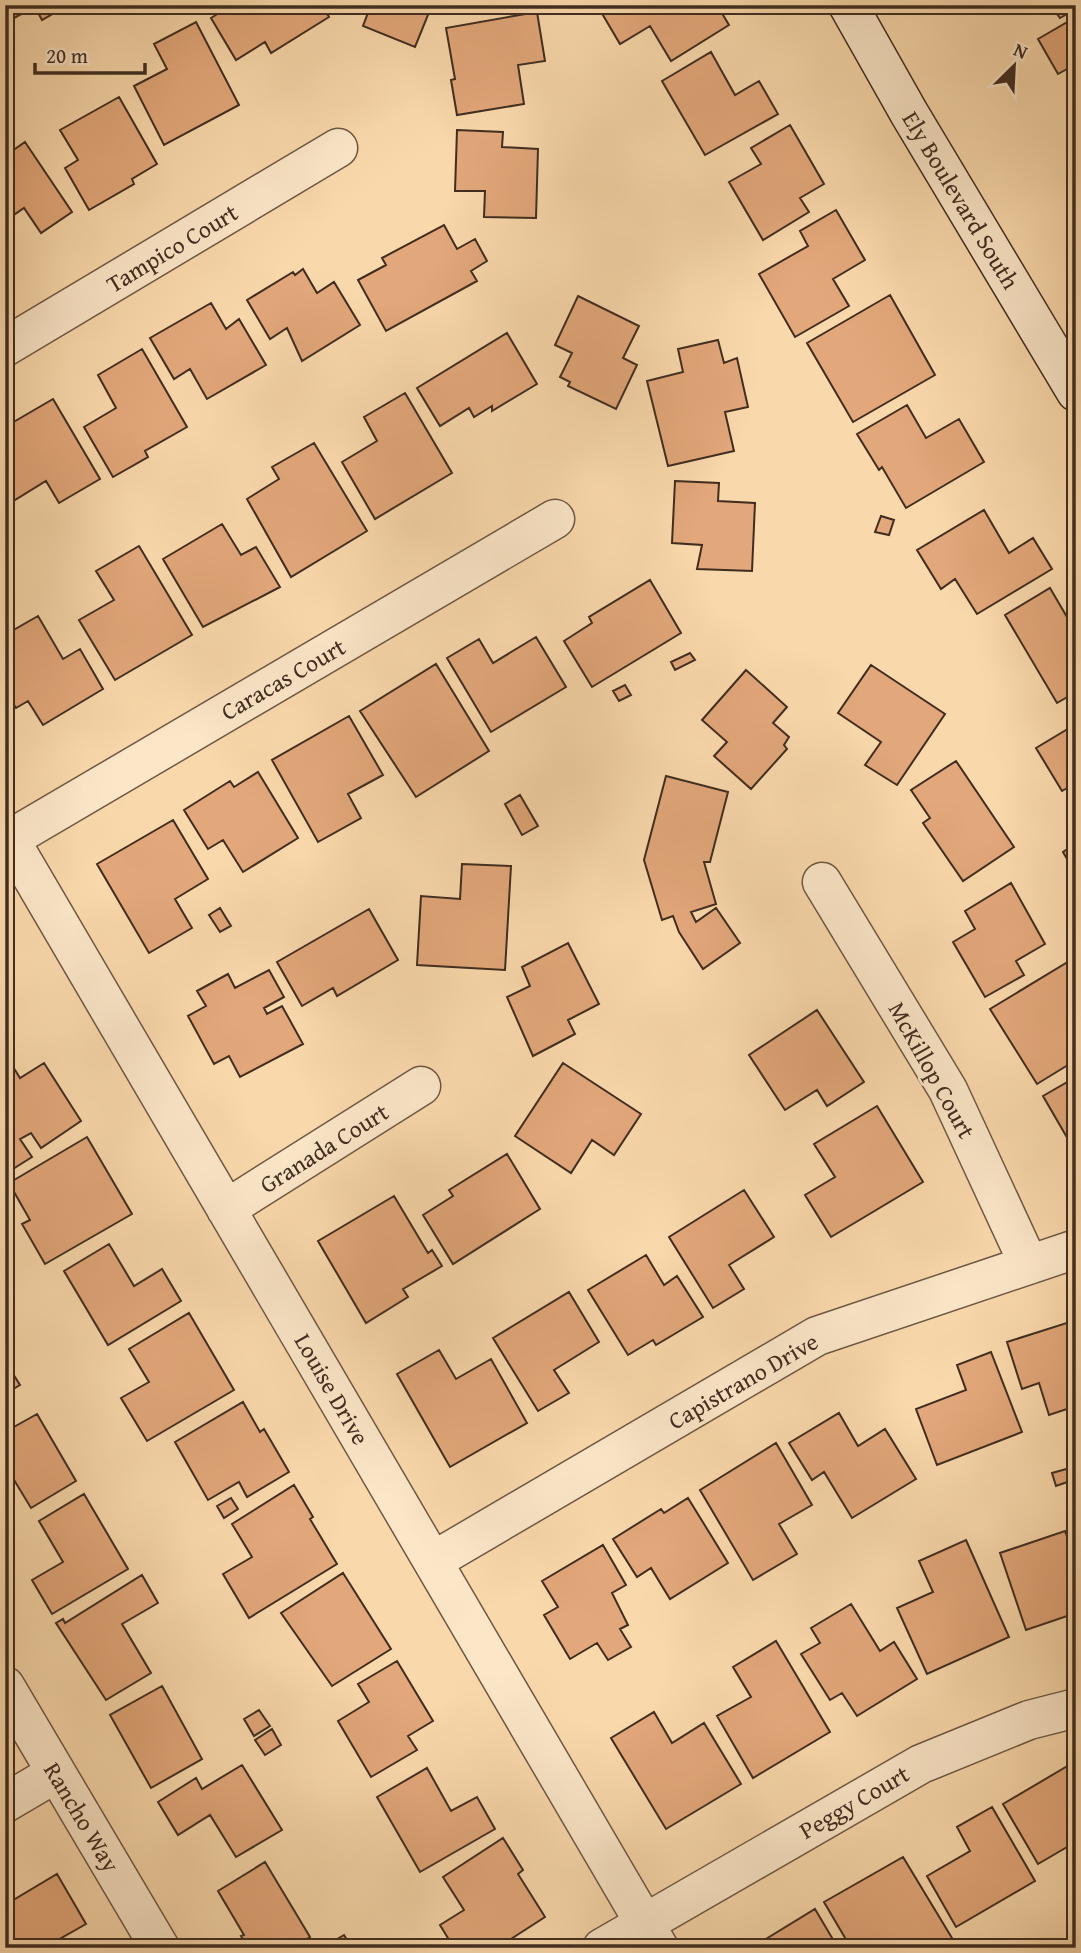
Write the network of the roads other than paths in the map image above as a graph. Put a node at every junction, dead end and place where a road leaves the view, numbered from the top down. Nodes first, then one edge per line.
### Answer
1 (848, 5) edge
2 (338, 148) dead end
3 (5, 347) edge
4 (1076, 392) edge
5 (555, 519) dead end
6 (8, 835) edge
7 (822, 882) dead end
8 (421, 1086) dead end
9 (226, 1209) junction
10 (1076, 1249) edge
11 (1030, 1265) junction
12 (433, 1562) junction
13 (5, 1686) edge
14 (1076, 1708) edge
15 (56, 1773) junction
16 (5, 1803) edge
17 (652, 1936) edge
18 (159, 1948) edge
19 (602, 1948) edge

1 - 4 street, Ely Boulevard South
2 - 3 street, Tampico Court
5 - 6 street, Caracas Court
6 - 9 street, Louise Drive
7 - 11 street, McKillop Court
8 - 9 street, Granada Court
9 - 12 street, Louise Drive
10 - 11 street, Capistrano Drive
11 - 12 street, Capistrano Drive
12 - 17 street, Louise Drive
13 - 15 street, Rancho Way
14 - 17 street, Peggy Court
15 - 16 street
15 - 18 street, Rancho Way
17 - 19 street, Peggy Court

